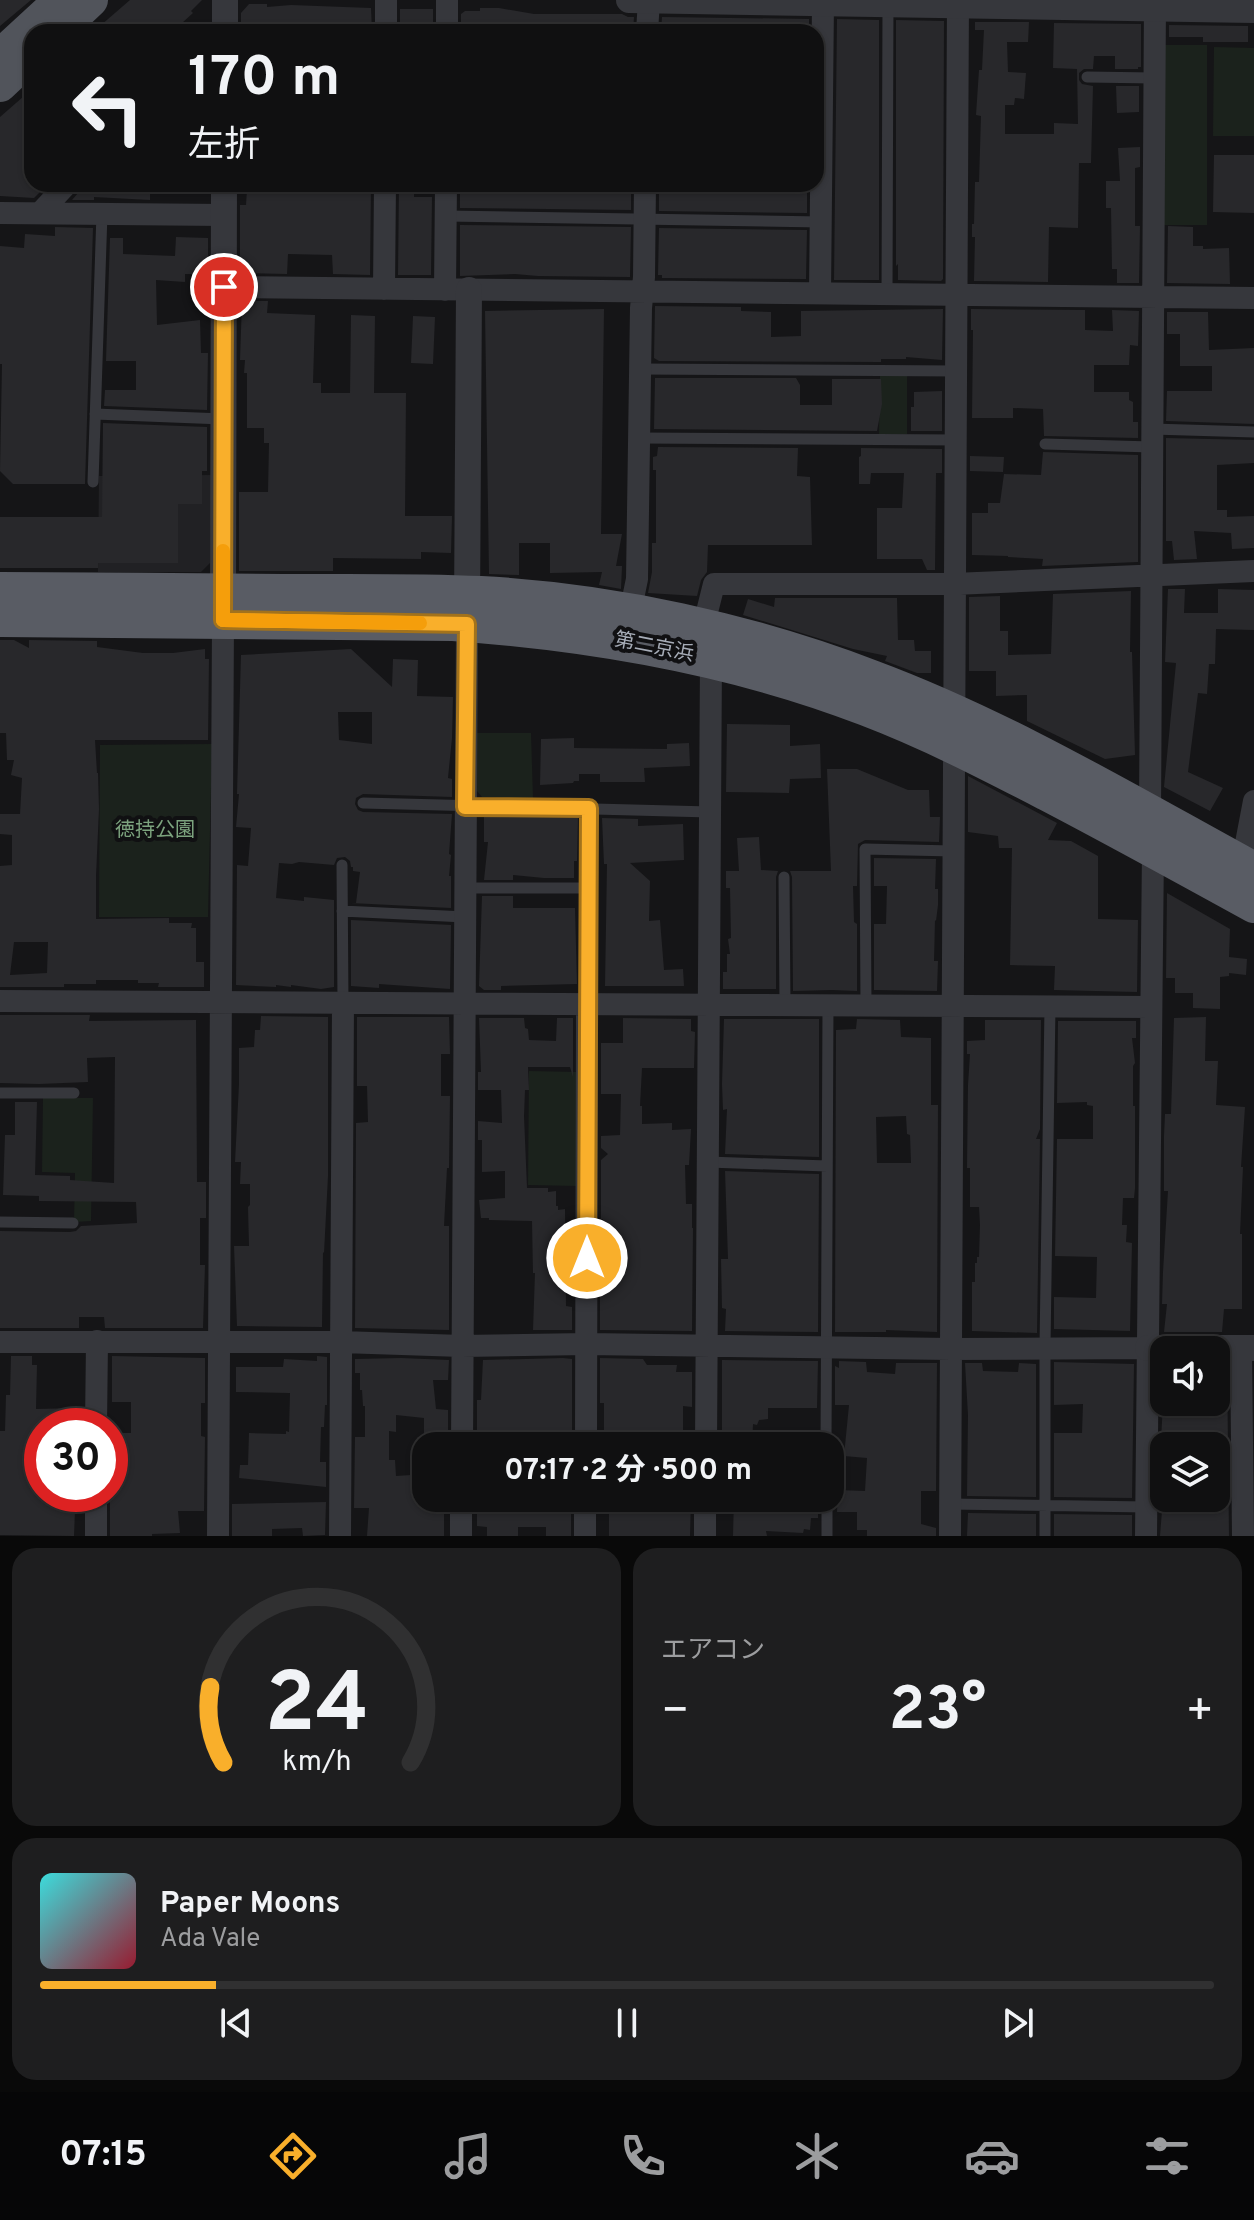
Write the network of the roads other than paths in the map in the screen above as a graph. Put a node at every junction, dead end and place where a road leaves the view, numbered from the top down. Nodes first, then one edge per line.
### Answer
1 (61, 0) edge
2 (91, 0) edge
3 (386, 0) edge
4 (447, 0) edge
5 (629, 0) edge
6 (649, 0) edge
7 (823, 2) edge
8 (958, 2) edge
9 (888, 3) junction
10 (1155, 4) edge
11 (1254, 10) edge
12 (35, 24) edge
13 (66, 24) edge
14 (386, 24) edge
15 (447, 24) edge
16 (648, 24) edge
17 (822, 24) edge
18 (24, 34) edge
19 (0, 56) edge
20 (24, 62) edge
21 (1087, 77) dead end
22 (1154, 78) junction
23 (0, 85) edge
24 (60, 192) edge
25 (224, 192) edge
26 (385, 192) edge
27 (446, 192) edge
28 (645, 192) edge
29 (820, 192) edge
30 (0, 213) edge
31 (40, 213) junction
32 (102, 213) junction
33 (224, 215) junction
34 (446, 216) junction
35 (645, 219) junction
36 (821, 222) junction
37 (224, 287) junction
38 (384, 289) junction
39 (457, 290) junction
40 (643, 292) junction
41 (820, 293) junction
42 (887, 294) junction
43 (958, 295) junction
44 (1153, 297) junction
45 (1254, 298) edge
46 (640, 369) junction
47 (958, 371) junction
48 (95, 414) junction
49 (224, 419) junction
50 (1254, 432) edge
51 (640, 438) junction
52 (1152, 438) junction
53 (957, 440) junction
54 (1045, 444) dead end
55 (93, 482) dead end
56 (1254, 571) edge
57 (1151, 576) junction
58 (954, 584) junction
59 (0, 590) edge
60 (223, 606) junction
61 (467, 609) junction
62 (630, 613) junction
63 (0, 619) edge
64 (707, 644) junction
65 (954, 728) junction
66 (1254, 801) edge
67 (363, 803) dead end
68 (465, 807) junction
69 (589, 808) junction
70 (710, 812) junction
71 (1151, 831) junction
72 (953, 851) junction
73 (342, 865) dead end
74 (1248, 867) edge
75 (784, 877) dead end
76 (465, 888) junction
77 (589, 888) junction
78 (1254, 905) edge
79 (342, 911) junction
80 (465, 917) junction
81 (0, 1001) edge
82 (221, 1002) junction
83 (343, 1003) junction
84 (464, 1003) junction
85 (587, 1004) junction
86 (709, 1005) junction
87 (785, 1005) junction
88 (828, 1005) junction
89 (866, 1005) junction
90 (953, 1006) junction
91 (1050, 1006) junction
92 (1151, 1007) junction
93 (0, 1093) edge
94 (74, 1093) dead end
95 (708, 1162) junction
96 (827, 1166) junction
97 (0, 1222) edge
98 (73, 1223) dead end
99 (97, 1341) junction
100 (0, 1342) edge
101 (219, 1342) junction
102 (341, 1342) junction
103 (587, 1344) junction
104 (462, 1346) junction
105 (707, 1346) junction
106 (826, 1346) junction
107 (1045, 1347) junction
108 (1148, 1348) junction
109 (1248, 1348) edge
110 (951, 1349) junction
111 (96, 1408) edge
112 (462, 1432) edge
113 (586, 1432) edge
114 (706, 1432) edge
115 (826, 1432) edge
116 (950, 1504) junction
117 (1045, 1505) junction
118 (1147, 1507) junction
119 (96, 1512) edge
120 (461, 1512) edge
121 (585, 1512) edge
122 (705, 1512) edge
123 (827, 1512) edge
124 (96, 1536) edge
125 (218, 1536) edge
126 (340, 1536) edge
127 (461, 1536) edge
128 (585, 1536) edge
129 (705, 1536) edge
130 (827, 1536) edge
131 (950, 1536) edge
132 (1045, 1536) edge
133 (1146, 1536) edge
134 (1243, 1536) edge

1 - 12 main road
2 - 13 main road
3 - 14 street
4 - 15 street
5 - 6 street
6 - 7 street
6 - 16 street
7 - 9 street
7 - 17 street
8 - 9 street
8 - 10 street
8 - 43 street
9 - 42 lane
10 - 11 street
10 - 22 street
18 - 19 main road
20 - 23 main road
21 - 22 lane
22 - 44 street
24 - 31 street
25 - 33 street
26 - 38 street
27 - 34 street
28 - 35 street
29 - 36 street
30 - 31 street
31 - 32 street
32 - 33 street
32 - 48 lane
33 - 37 street
34 - 35 lane
34 - 39 street
35 - 36 lane
35 - 40 street
36 - 41 street
37 - 38 street
37 - 49 street
38 - 39 street
39 - 40 street
39 - 61 street
40 - 41 street
40 - 46 street
41 - 42 street
42 - 43 street
43 - 44 street
43 - 47 street
44 - 45 street
44 - 52 street
46 - 47 lane
46 - 51 street
47 - 53 street
48 - 49 lane
48 - 55 lane
49 - 60 street
50 - 52 lane
51 - 53 lane
51 - 62 street
52 - 54 lane
52 - 57 street
53 - 58 street
56 - 57 street
57 - 58 street
57 - 71 street
58 - 64 street
58 - 65 street
59 - 60 highway, 第二京浜
60 - 61 highway, 第二京浜
60 - 63 highway, 第二京浜
60 - 82 street
61 - 62 highway, 第二京浜
61 - 64 highway, 第二京浜
61 - 68 street
62 - 64 highway, 第二京浜
64 - 65 highway, 第二京浜
64 - 70 street
65 - 71 highway, 第二京浜
65 - 72 street
66 - 74 street
67 - 68 lane
68 - 69 lane
68 - 76 street
69 - 70 lane
69 - 77 lane
70 - 86 street
71 - 74 highway, 第二京浜
71 - 78 highway, 第二京浜
71 - 92 street
72 - 89 lane
72 - 90 street
73 - 79 lane
75 - 87 lane
76 - 77 lane
76 - 80 street
77 - 85 lane
79 - 80 lane
79 - 83 lane
80 - 84 street
81 - 82 street
82 - 83 street
82 - 101 street
83 - 84 street
83 - 102 street
84 - 85 street
84 - 104 street
85 - 86 street
85 - 103 street
86 - 87 street
86 - 95 street
87 - 88 street
88 - 89 street
88 - 96 lane
89 - 90 street
90 - 91 street
90 - 110 street
91 - 92 street
91 - 107 lane
92 - 108 street
93 - 94 lane
95 - 96 lane
95 - 105 street
96 - 106 lane
97 - 98 lane
99 - 100 street
99 - 101 street
99 - 111 street
101 - 102 street
101 - 125 street
102 - 104 street
102 - 126 street
103 - 104 street
103 - 105 street
103 - 113 street
104 - 112 street
105 - 106 street
105 - 114 street
106 - 110 street
106 - 115 lane
107 - 108 street
107 - 110 street
107 - 117 lane
108 - 109 street
108 - 118 street
109 - 134 street
110 - 116 street
116 - 117 lane
116 - 131 street
117 - 118 lane
117 - 132 lane
118 - 133 street
119 - 124 street
120 - 127 street
121 - 128 street
122 - 129 street
123 - 130 lane

